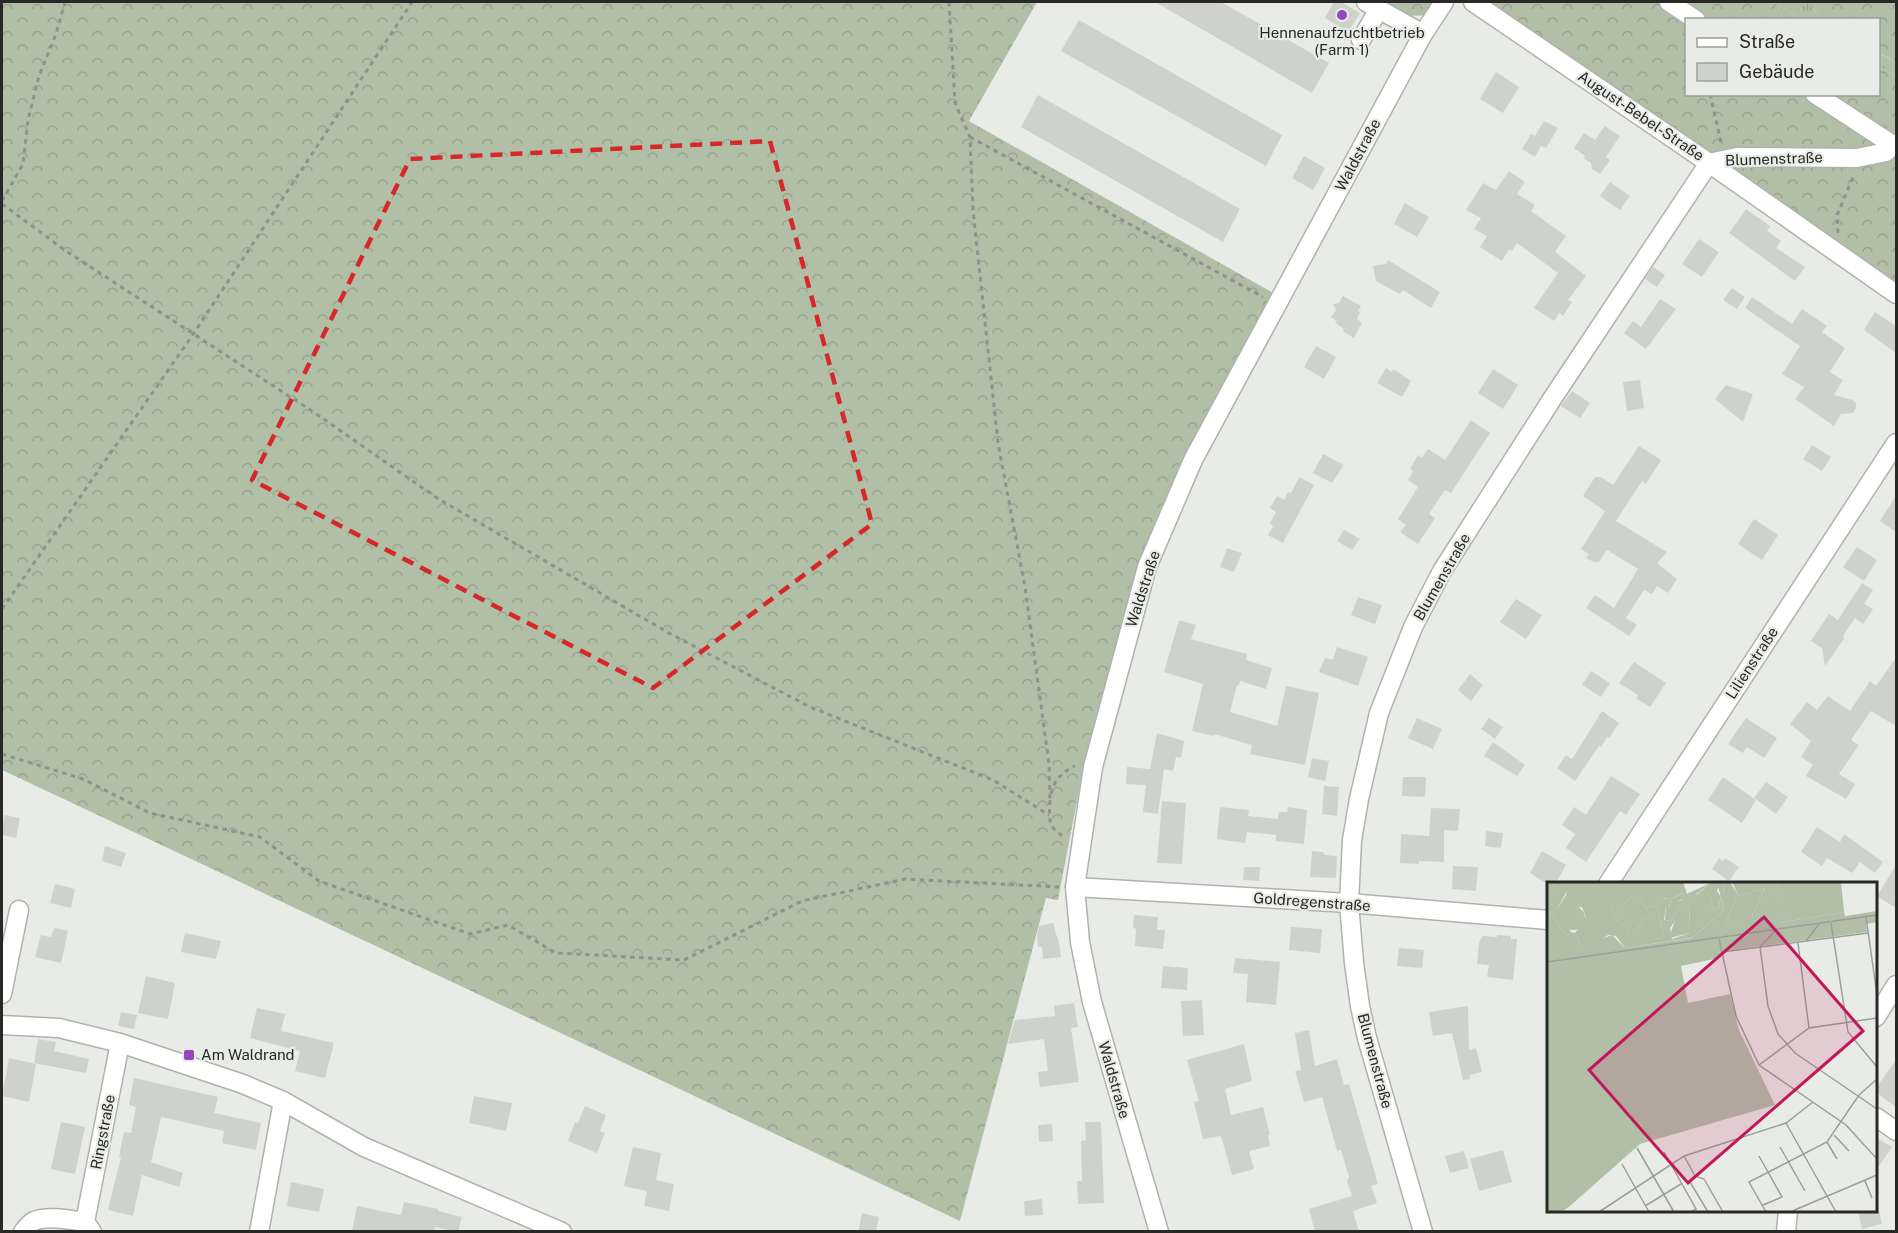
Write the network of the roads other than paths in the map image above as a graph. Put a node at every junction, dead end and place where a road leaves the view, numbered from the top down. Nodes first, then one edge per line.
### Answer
1 (1444, 2) edge
2 (1473, 2) edge
3 (1669, 2) edge
4 (1372, 5) edge
5 (1693, 18) edge
6 (1423, 34) junction
7 (1361, 40) dead end
8 (1818, 96) edge
9 (1895, 145) edge
10 (1715, 162) junction
11 (1896, 294) edge
12 (1896, 443) edge
13 (1609, 882) edge
14 (1075, 888) junction
15 (1349, 903) junction
16 (19, 910) dead end
17 (1547, 920) edge
18 (1896, 985) edge
19 (2, 994) edge
20 (1877, 1014) edge
21 (2, 1025) edge
22 (120, 1043) junction
23 (283, 1101) junction
24 (1877, 1118) edge
25 (1896, 1131) edge
26 (1788, 1212) edge
27 (89, 1227) edge
28 (23, 1232) edge
29 (259, 1232) edge
30 (562, 1232) edge
31 (1159, 1232) edge
32 (1423, 1232) edge
33 (1786, 1232) edge

1 - 6 street, Waldstraße
2 - 10 street, August-Bebel-Straße
3 - 5 street
4 - 6 street
4 - 7 street
6 - 14 street, Waldstraße
8 - 9 street
9 - 10 street, Blumenstraße
10 - 11 street, August-Bebel-Straße
10 - 15 street, Blumenstraße
12 - 13 street, Lilienstraße
14 - 15 street, Goldregenstraße
14 - 31 street, Waldstraße
15 - 17 street, Goldregenstraße
15 - 32 street, Blumenstraße
16 - 19 street
18 - 20 street
21 - 22 street
22 - 23 street
22 - 27 street, Ringstraße
23 - 29 street
23 - 30 street
24 - 25 street
26 - 33 street
27 - 28 street, Ringstraße

